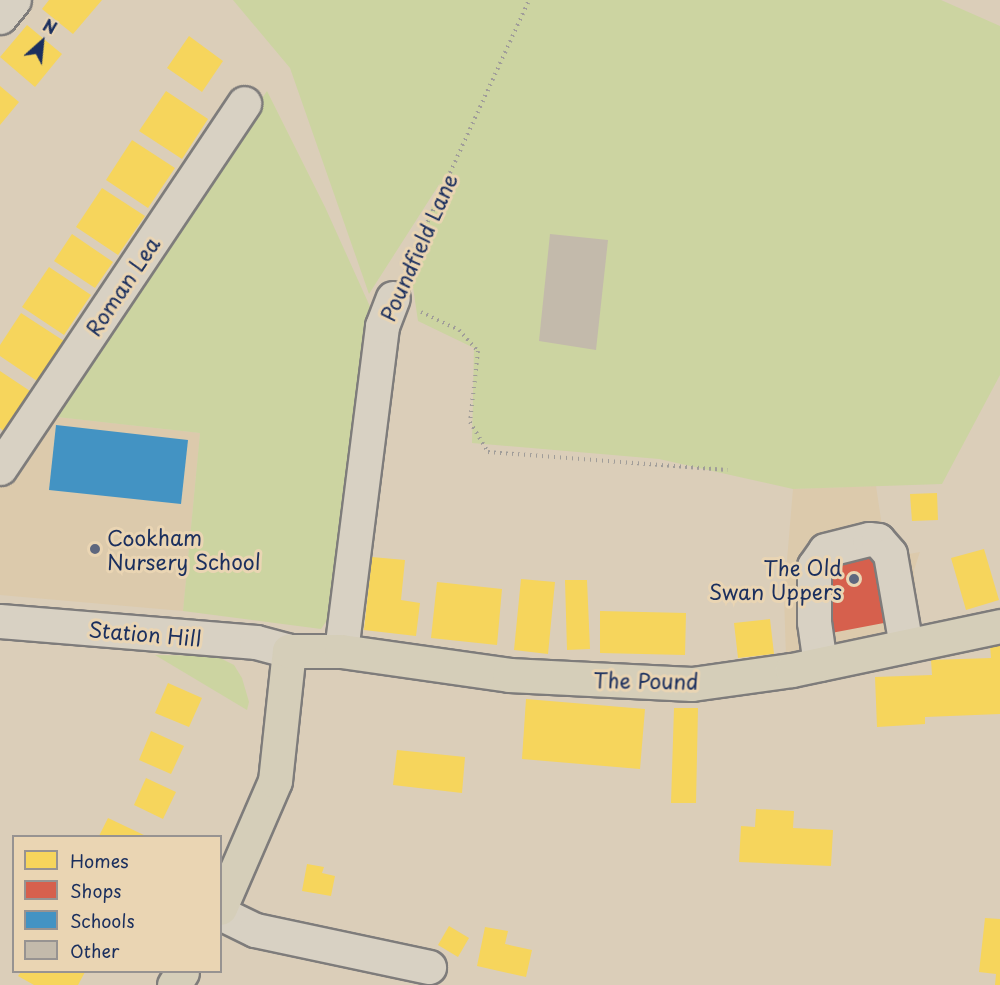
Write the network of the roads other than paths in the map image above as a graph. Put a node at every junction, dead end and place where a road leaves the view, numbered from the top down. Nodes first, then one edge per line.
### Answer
1 (14, 0) edge
2 (0, 17) edge
3 (244, 103) dead end
4 (393, 298) road end
5 (0, 468) edge
6 (0, 621) edge
7 (1000, 626) edge
8 (906, 646) junction
9 (289, 651) junction
10 (341, 651) junction
11 (820, 664) junction
12 (222, 905) edge
13 (222, 911) edge
14 (429, 967) dead end

1 - 2 street
3 - 5 street, Roman Lea
4 - 10 street, Poundfield Lane
6 - 9 street, Station Hill
7 - 8 main road, The Pound
8 - 11 main road, The Pound
8 - 11 street
9 - 10 main road, The Pound
9 - 12 main road
10 - 11 main road, The Pound
13 - 14 street

